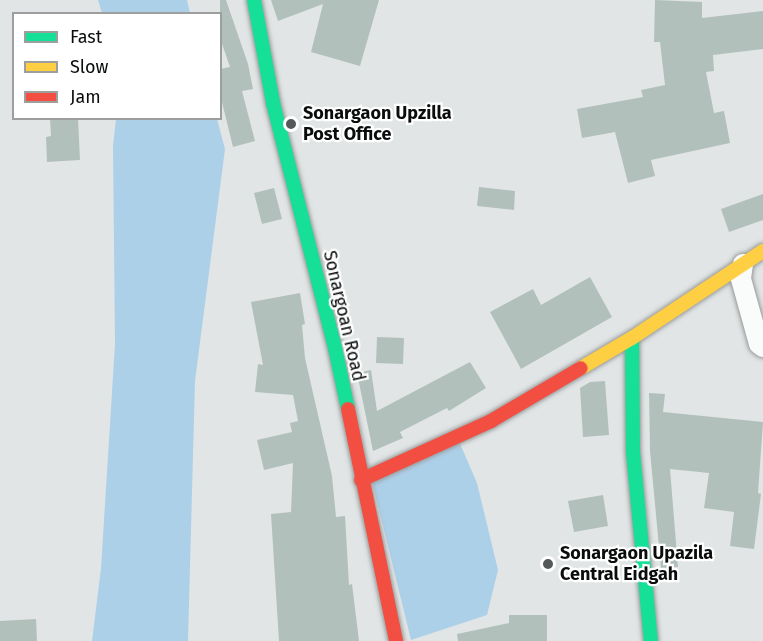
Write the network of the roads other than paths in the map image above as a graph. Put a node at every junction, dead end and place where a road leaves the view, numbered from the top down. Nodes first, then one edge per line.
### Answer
1 (254, 0) edge
2 (763, 251) edge
3 (743, 264) junction
4 (632, 338) junction
5 (763, 347) edge
6 (361, 480) junction
7 (396, 641) edge
8 (651, 641) edge

1 - 6 street, Sonargoan Road
2 - 3 street
3 - 4 street
3 - 5 street
4 - 6 street
4 - 8 street
6 - 7 street, Sonargoan Road

